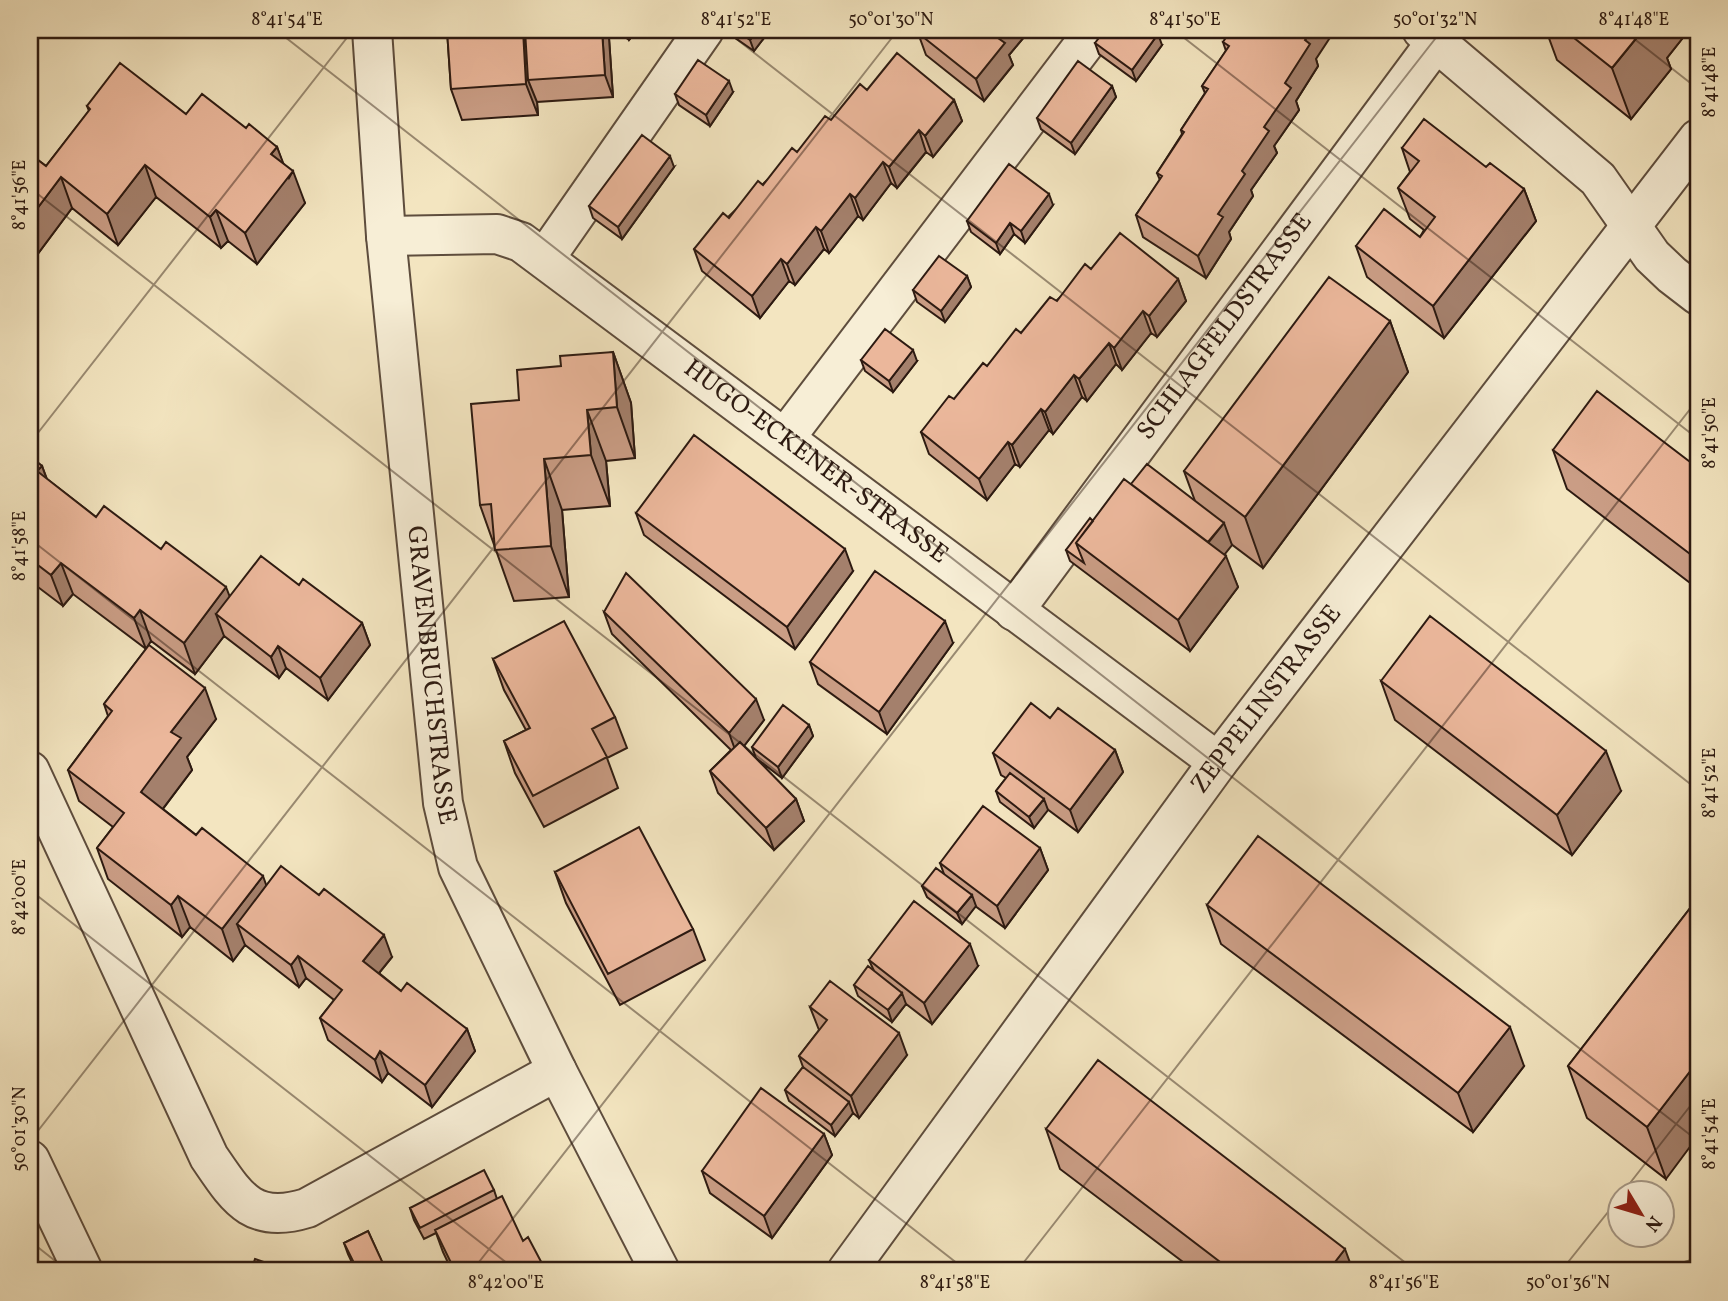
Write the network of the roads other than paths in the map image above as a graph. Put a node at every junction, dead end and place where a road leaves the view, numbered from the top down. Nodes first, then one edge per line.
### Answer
1 (372, 30) edge
2 (704, 30) edge
3 (1094, 30) edge
4 (1429, 36) edge
5 (1698, 139) edge
6 (1630, 227) junction
7 (386, 236) junction
8 (545, 258) junction
9 (1698, 295) edge
10 (785, 438) junction
11 (1014, 611) junction
12 (1218, 762) junction
13 (30, 771) edge
14 (557, 1071) junction
15 (30, 1160) edge
16 (83, 1271) edge
17 (660, 1271) edge
18 (847, 1271) edge

1 - 7 street, GRAVENBRUCHSTRASSE
2 - 8 street
3 - 10 street
4 - 6 street, SCHLAGFELDSTRASSE
4 - 11 street, SCHLAGFELDSTRASSE
5 - 6 street, ZEPPELINSTRASSE
6 - 9 street, SCHLAGFELDSTRASSE
6 - 12 street, ZEPPELINSTRASSE
7 - 8 street, HUGO-ECKENER-STRASSE
7 - 14 street, GRAVENBRUCHSTRASSE
8 - 10 street, HUGO-ECKENER-STRASSE
10 - 11 street, HUGO-ECKENER-STRASSE
11 - 12 street, HUGO-ECKENER-STRASSE
12 - 18 street, ZEPPELINSTRASSE
13 - 14 street
14 - 17 street, GRAVENBRUCHSTRASSE
15 - 16 street

